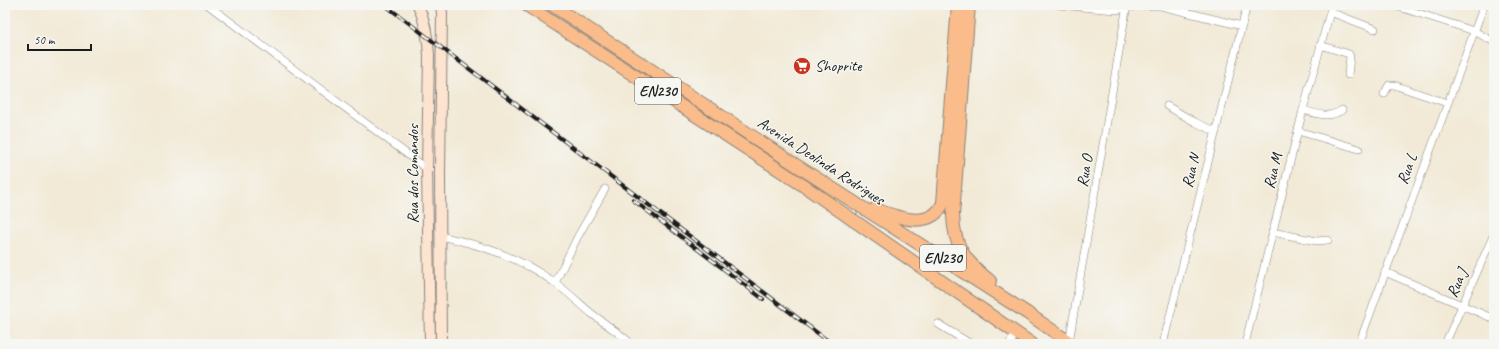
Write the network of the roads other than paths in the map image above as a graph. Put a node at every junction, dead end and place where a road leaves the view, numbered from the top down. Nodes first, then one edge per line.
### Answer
1 (208, 5) edge
2 (418, 5) edge
3 (522, 5) edge
4 (526, 5) edge
5 (552, 5) edge
6 (958, 5) edge
7 (969, 5) edge
8 (1058, 5) edge
9 (1247, 5) edge
10 (1393, 5) edge
11 (1484, 5) edge
12 (1069, 6) edge
13 (1161, 6) edge
14 (1126, 7) edge
15 (442, 8) edge
16 (1331, 9) edge
17 (537, 12) junction
18 (1242, 26) junction
19 (1375, 29) dead end
20 (1474, 31) junction
21 (1494, 42) edge
22 (1320, 46) junction
23 (1348, 75) dead end
24 (1384, 94) dead end
25 (1446, 103) junction
26 (1167, 106) dead end
27 (1303, 110) junction
28 (1342, 110) dead end
29 (1298, 131) junction
30 (1216, 132) junction
31 (1359, 149) dead end
32 (427, 169) junction
33 (605, 189) dead end
34 (855, 202) junction
35 (1272, 232) junction
36 (1494, 234) edge
37 (440, 236) junction
38 (1328, 240) dead end
39 (1384, 272) junction
40 (555, 283) junction
41 (1462, 306) junction
42 (1027, 313) junction
43 (1494, 319) edge
44 (938, 324) dead end
45 (1016, 334) junction
46 (1071, 343) edge
47 (430, 344) edge
48 (441, 344) edge
49 (632, 344) edge
50 (971, 344) edge
51 (1009, 344) edge
52 (1032, 344) edge
53 (1163, 344) edge
54 (1245, 344) edge
55 (1359, 344) edge
56 (1445, 344) edge

1 - 32 street
2 - 32 main road, Rua dos Comandos
3 - 17 main road
4 - 17 highway, Avenida Deolinda Rodrigues / EN230
5 - 34 highway, Avenida Deolinda Rodrigues / EN230
6 - 34 highway
7 - 42 highway
8 - 12 street
9 - 18 street, Rua N
10 - 20 street
11 - 20 street, Rua L
12 - 14 street
13 - 14 street
13 - 18 street
14 - 46 street, Rua O
15 - 37 main road, Rua dos Comandos
16 - 19 street
16 - 22 street, Rua M
17 - 45 highway, Avenida Deolinda Rodrigues / EN230
18 - 30 street, Rua N
20 - 21 street
20 - 25 street, Rua L
22 - 23 street
22 - 27 street, Rua M
24 - 25 street
25 - 39 street, Rua L
26 - 30 street
27 - 28 street
27 - 29 street, Rua M
29 - 31 street
29 - 35 street, Rua M
30 - 53 street, Rua N
32 - 47 main road, Rua dos Comandos
33 - 40 street
34 - 42 highway, Avenida Deolinda Rodrigues / EN230
35 - 38 street
35 - 54 street, Rua M
36 - 41 street, Rua J
37 - 40 street
37 - 48 main road, Rua dos Comandos
39 - 41 street
39 - 55 street, Rua L
40 - 49 street
41 - 43 street
41 - 56 street, Rua J
42 - 46 highway, Avenida Deolinda Rodrigues / EN230
44 - 50 street
45 - 51 street
45 - 52 highway, Avenida Deolinda Rodrigues / EN230

